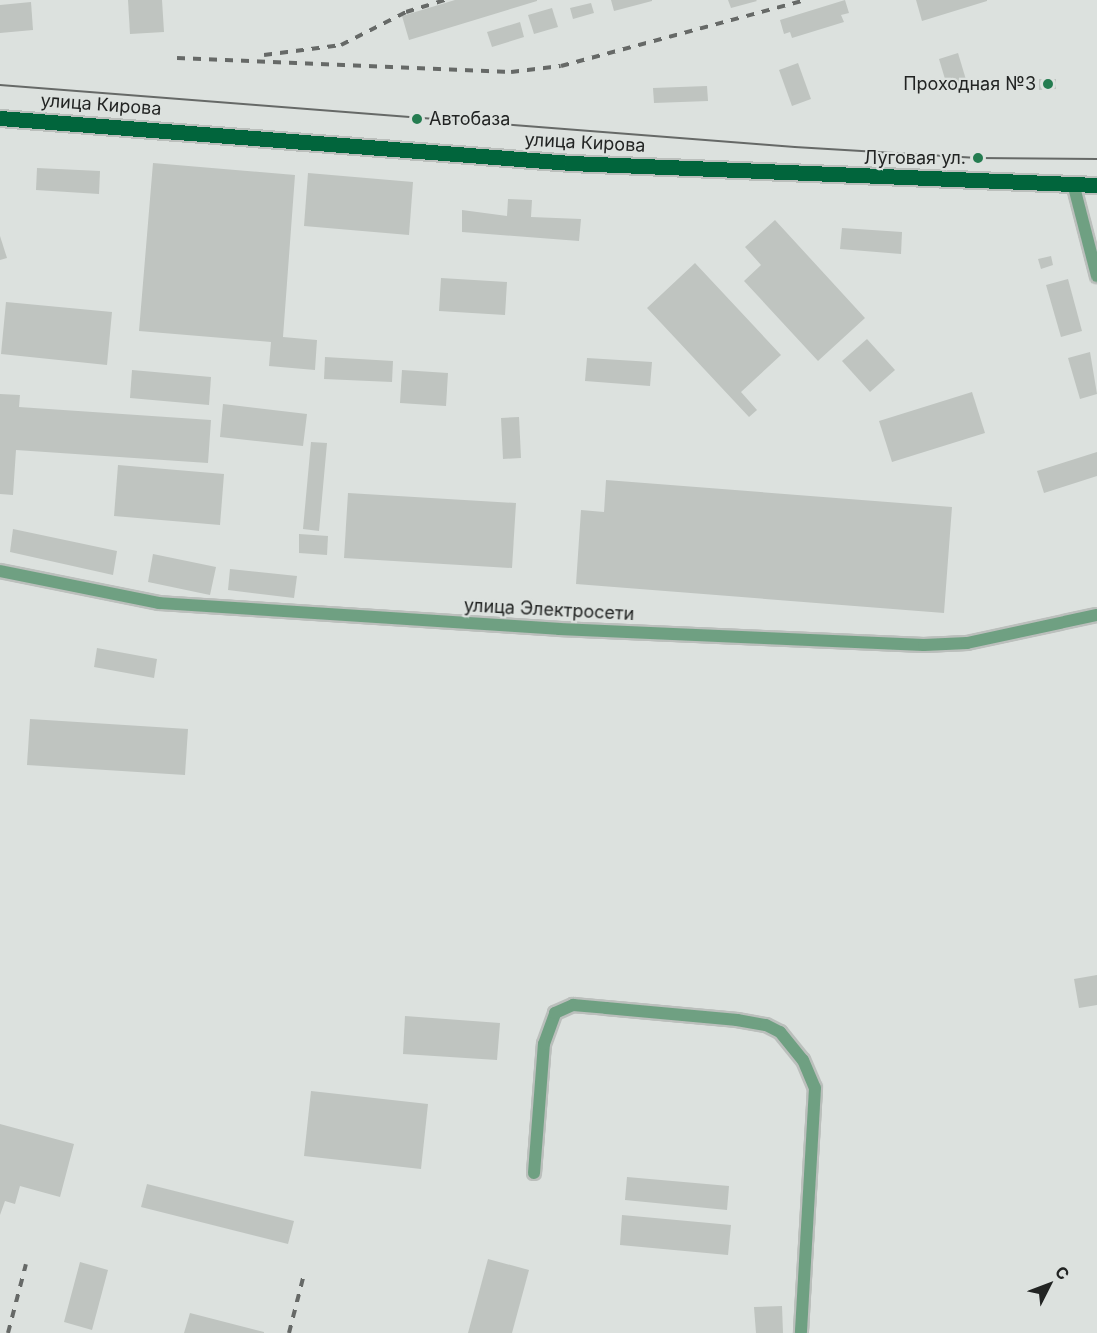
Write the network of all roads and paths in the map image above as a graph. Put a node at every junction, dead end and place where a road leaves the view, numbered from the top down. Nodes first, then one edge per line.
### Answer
1 (0, 118) edge
2 (1097, 185) edge
3 (1074, 187) junction
4 (1097, 276) edge
5 (0, 571) edge
6 (1097, 615) edge
7 (534, 1173) dead end
8 (801, 1333) edge

1 - 3 main road, улица Кирова
2 - 3 main road, улица Кирова
3 - 4 street
5 - 6 street, улица Электросети
7 - 8 street

